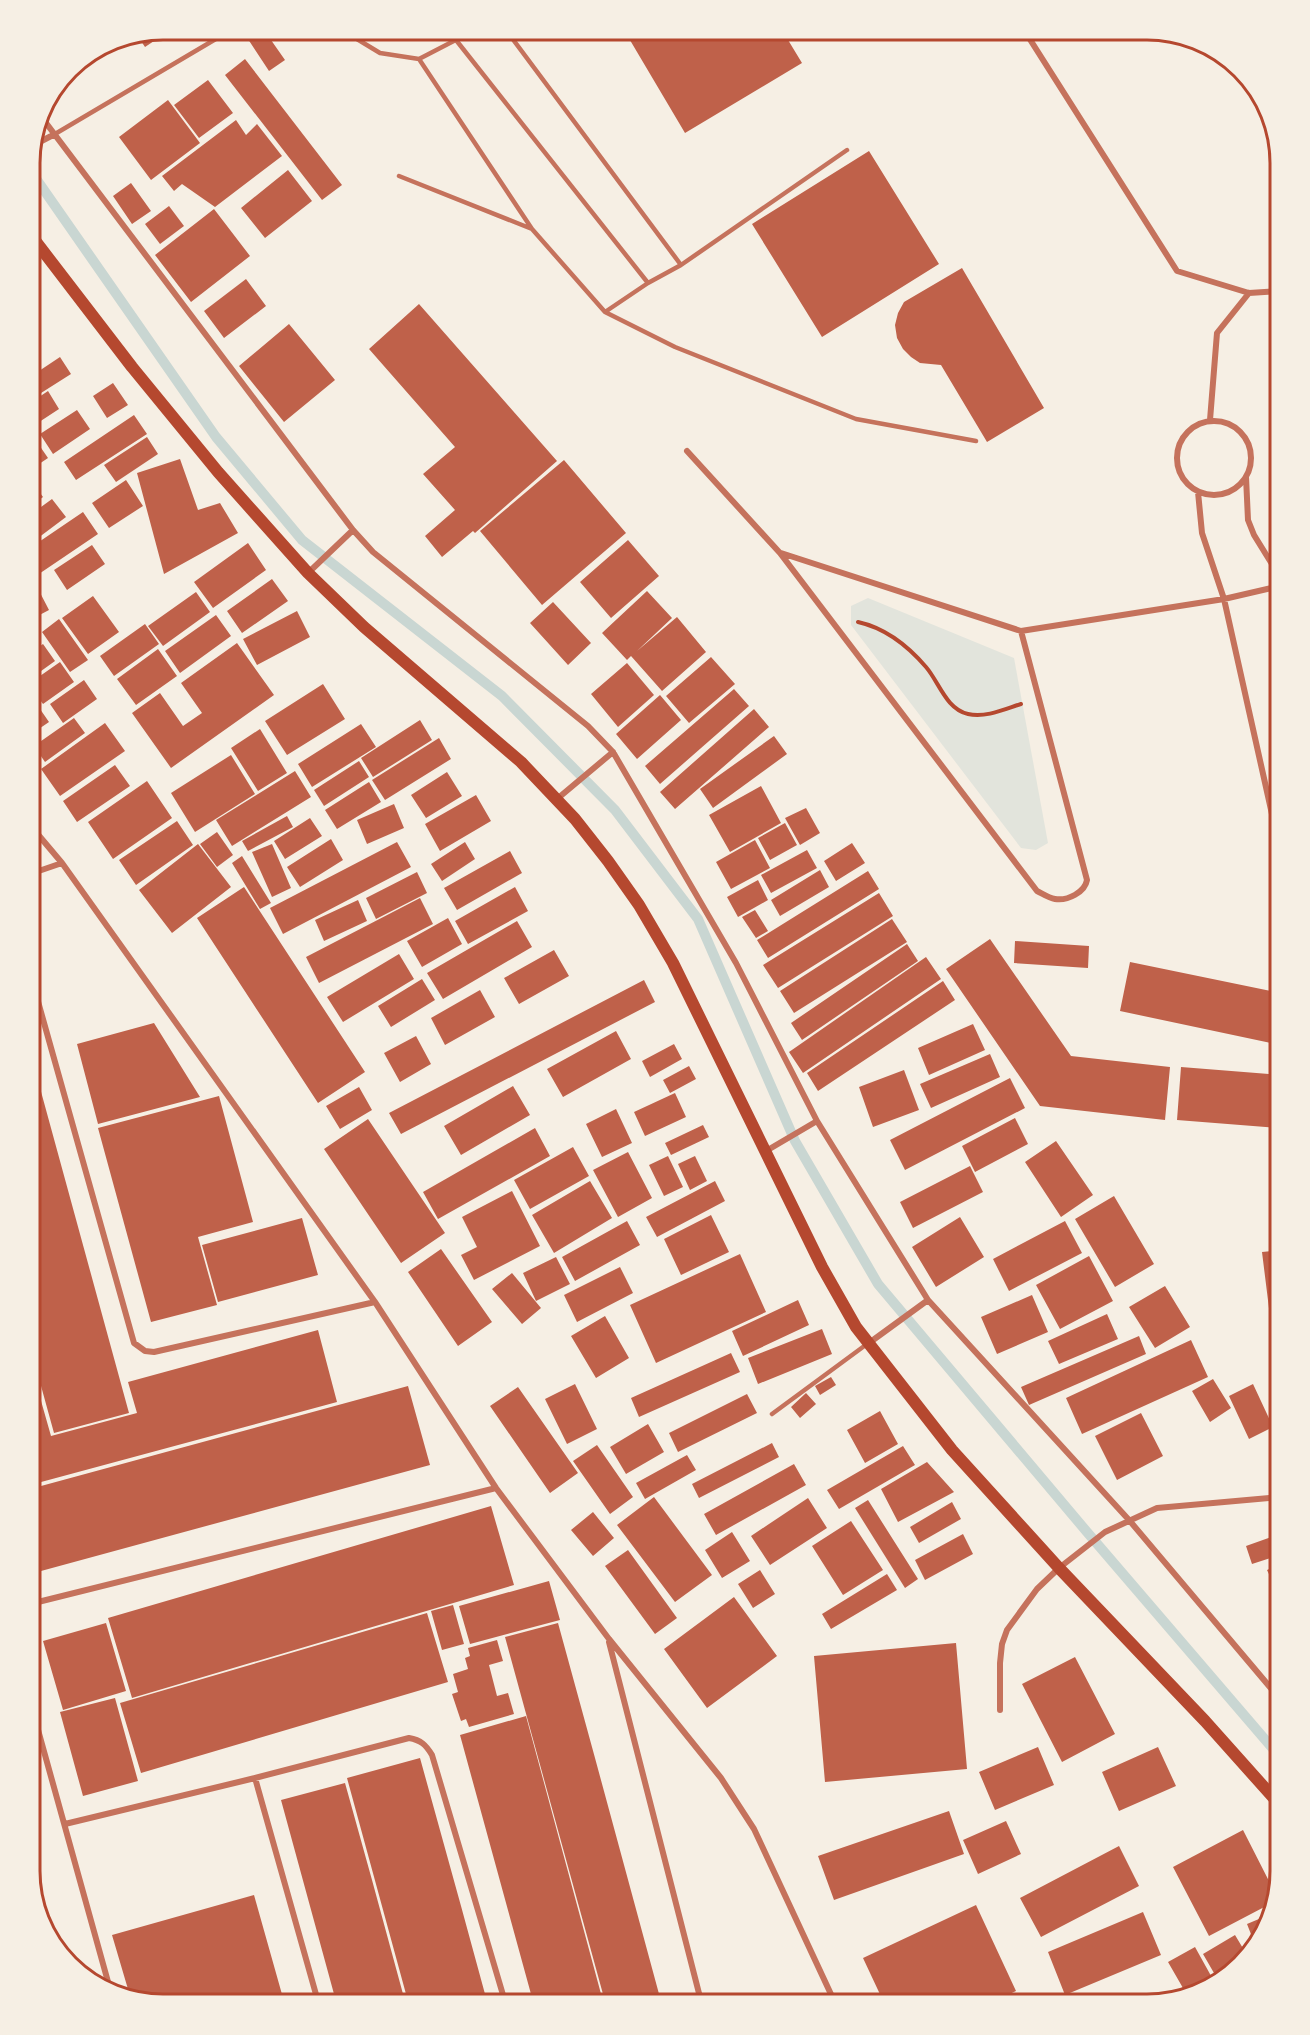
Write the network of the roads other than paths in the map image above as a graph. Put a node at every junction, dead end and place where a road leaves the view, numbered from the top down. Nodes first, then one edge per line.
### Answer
1 (214, 40) edge
2 (359, 40) edge
3 (456, 40) joint
4 (514, 40) edge
5 (1031, 41) edge
6 (419, 59) junction
7 (47, 124) edge
8 (55, 134) junction
9 (43, 140) edge
10 (847, 150) dead end
11 (399, 176) dead end
12 (532, 229) junction
13 (41, 248) edge
14 (681, 265) junction
15 (648, 283) junction
16 (1270, 291) edge
17 (1248, 292) junction
18 (605, 312) junction
19 (1210, 420) junction
20 (976, 441) dead end
21 (687, 451) dead end
22 (1246, 477) junction
23 (1198, 492) junction
24 (353, 530) junction
25 (780, 553) junction
26 (1270, 561) edge
27 (312, 569) junction
28 (1270, 588) edge
29 (1224, 599) junction
30 (1021, 631) junction
31 (613, 752) junction
32 (557, 799) junction
33 (1270, 805) edge
34 (41, 838) edge
35 (62, 863) junction
36 (41, 870) edge
37 (41, 1011) edge
38 (817, 1121) junction
39 (766, 1151) junction
40 (375, 1302) junction
41 (925, 1302) junction
42 (869, 1343) junction
43 (772, 1414) dead end
44 (496, 1488) junction
45 (1270, 1498) edge
46 (1129, 1520) junction
47 (1059, 1568) junction
48 (40, 1601) edge
49 (609, 1639) junction
50 (1270, 1687) edge
51 (1000, 1710) dead end
52 (40, 1736) edge
53 (255, 1778) junction
54 (1270, 1794) edge
55 (65, 1824) junction
56 (108, 1981) edge
57 (316, 1994) edge
58 (503, 1994) edge
59 (699, 1994) edge
60 (831, 1994) edge

1 - 8 lane
2 - 6 lane
3 - 6 lane
3 - 15 lane
4 - 14 lane
5 - 17 street
6 - 12 lane
7 - 8 street
8 - 9 street
8 - 24 street
10 - 14 lane
11 - 12 lane
12 - 18 lane
13 - 27 main road
14 - 15 lane
15 - 18 lane
16 - 17 street
17 - 19 street
18 - 20 lane
19 - 22 street
19 - 23 street
21 - 25 street
22 - 23 street
22 - 26 street
23 - 29 street
24 - 27 street
24 - 31 street
25 - 30 street
25 - 30 street
27 - 32 main road
28 - 29 street
29 - 30 street
29 - 33 street
31 - 32 street
31 - 38 street
32 - 39 main road
34 - 35 street
35 - 36 street
35 - 40 street
37 - 40 street
38 - 39 street
38 - 41 street
39 - 42 main road
40 - 44 street
41 - 42 street
41 - 46 street
42 - 43 lane
42 - 47 main road
44 - 48 street
44 - 49 street
45 - 46 street
46 - 47 street
46 - 50 street
47 - 51 street
47 - 54 main road
49 - 59 street
49 - 60 street
52 - 55 street
53 - 55 street
53 - 57 street
53 - 58 street
55 - 56 street

